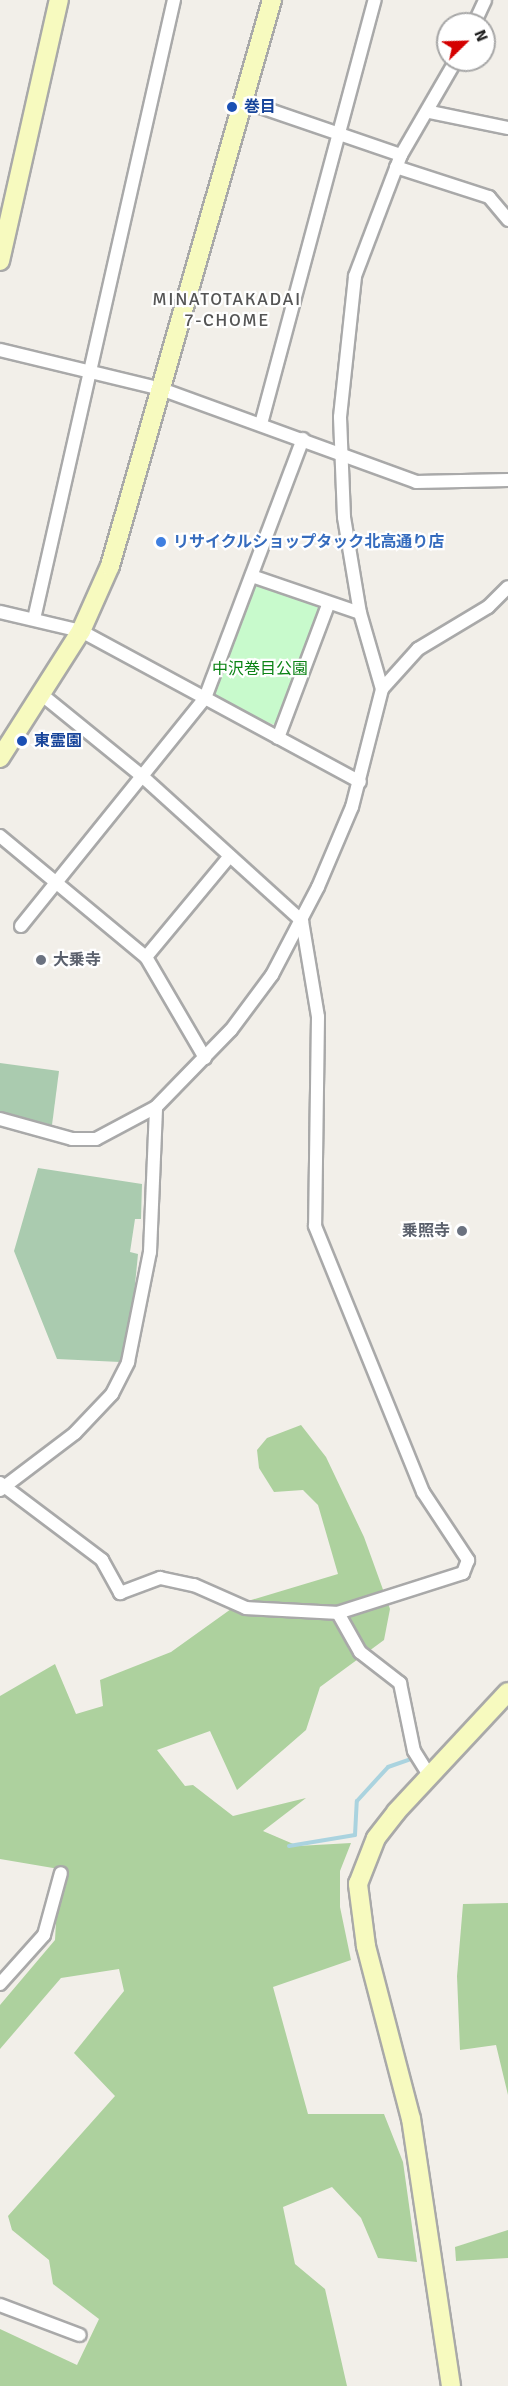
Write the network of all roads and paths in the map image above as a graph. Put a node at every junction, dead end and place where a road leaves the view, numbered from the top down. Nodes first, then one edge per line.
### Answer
1 (59, 0) edge
2 (174, 0) edge
3 (272, 0) edge
4 (375, 0) edge
5 (450, 72) edge
6 (243, 101) junction
7 (430, 112) junction
8 (508, 128) edge
9 (339, 134) junction
10 (401, 155) junction
11 (396, 167) junction
12 (508, 220) edge
13 (0, 261) edge
14 (0, 350) edge
15 (88, 371) junction
16 (161, 388) junction
17 (261, 424) junction
18 (303, 439) junction
19 (341, 454) junction
20 (508, 480) edge
21 (252, 576) junction
22 (508, 587) edge
23 (328, 605) junction
24 (0, 612) edge
25 (360, 614) junction
26 (34, 620) junction
27 (81, 631) junction
28 (382, 689) junction
29 (41, 694) junction
30 (205, 698) junction
31 (278, 738) junction
32 (0, 758) edge
33 (142, 776) junction
34 (360, 782) junction
35 (0, 836) edge
36 (230, 856) junction
37 (56, 881) junction
38 (302, 921) junction
39 (21, 926) dead end
40 (146, 957) junction
41 (205, 1058) junction
42 (156, 1107) junction
43 (0, 1119) edge
44 (1, 1486) edge
45 (338, 1613) junction
46 (508, 1692) edge
47 (428, 1773) junction
48 (61, 1873) dead end
49 (0, 1984) edge
50 (0, 2305) edge
51 (80, 2335) dead end
52 (451, 2386) edge

1 - 13 street
2 - 15 street
3 - 6 street
4 - 9 street
5 - 7 street
6 - 9 street
6 - 16 street
7 - 8 street
7 - 10 street
9 - 10 street
9 - 17 street
10 - 11 street
11 - 12 street
11 - 19 street
14 - 15 street
15 - 16 street
15 - 26 street
16 - 17 street
16 - 27 street
17 - 18 street
18 - 19 street
18 - 21 street
19 - 20 street
19 - 25 street
21 - 23 street
21 - 30 street
22 - 28 street
23 - 25 street
23 - 31 street
24 - 26 street
25 - 28 street
26 - 27 street
27 - 29 street
27 - 30 street
28 - 34 street
29 - 32 street
29 - 33 street
30 - 31 street
30 - 33 street
31 - 34 street
33 - 36 street
33 - 37 street
34 - 38 street
35 - 37 street
36 - 38 street
36 - 40 street
37 - 39 street
37 - 40 street
38 - 41 street
38 - 45 street
40 - 41 street
41 - 42 street
42 - 43 street
42 - 44 street
44 - 45 street
45 - 47 street
46 - 47 street
47 - 52 street
48 - 49 street
50 - 51 street

